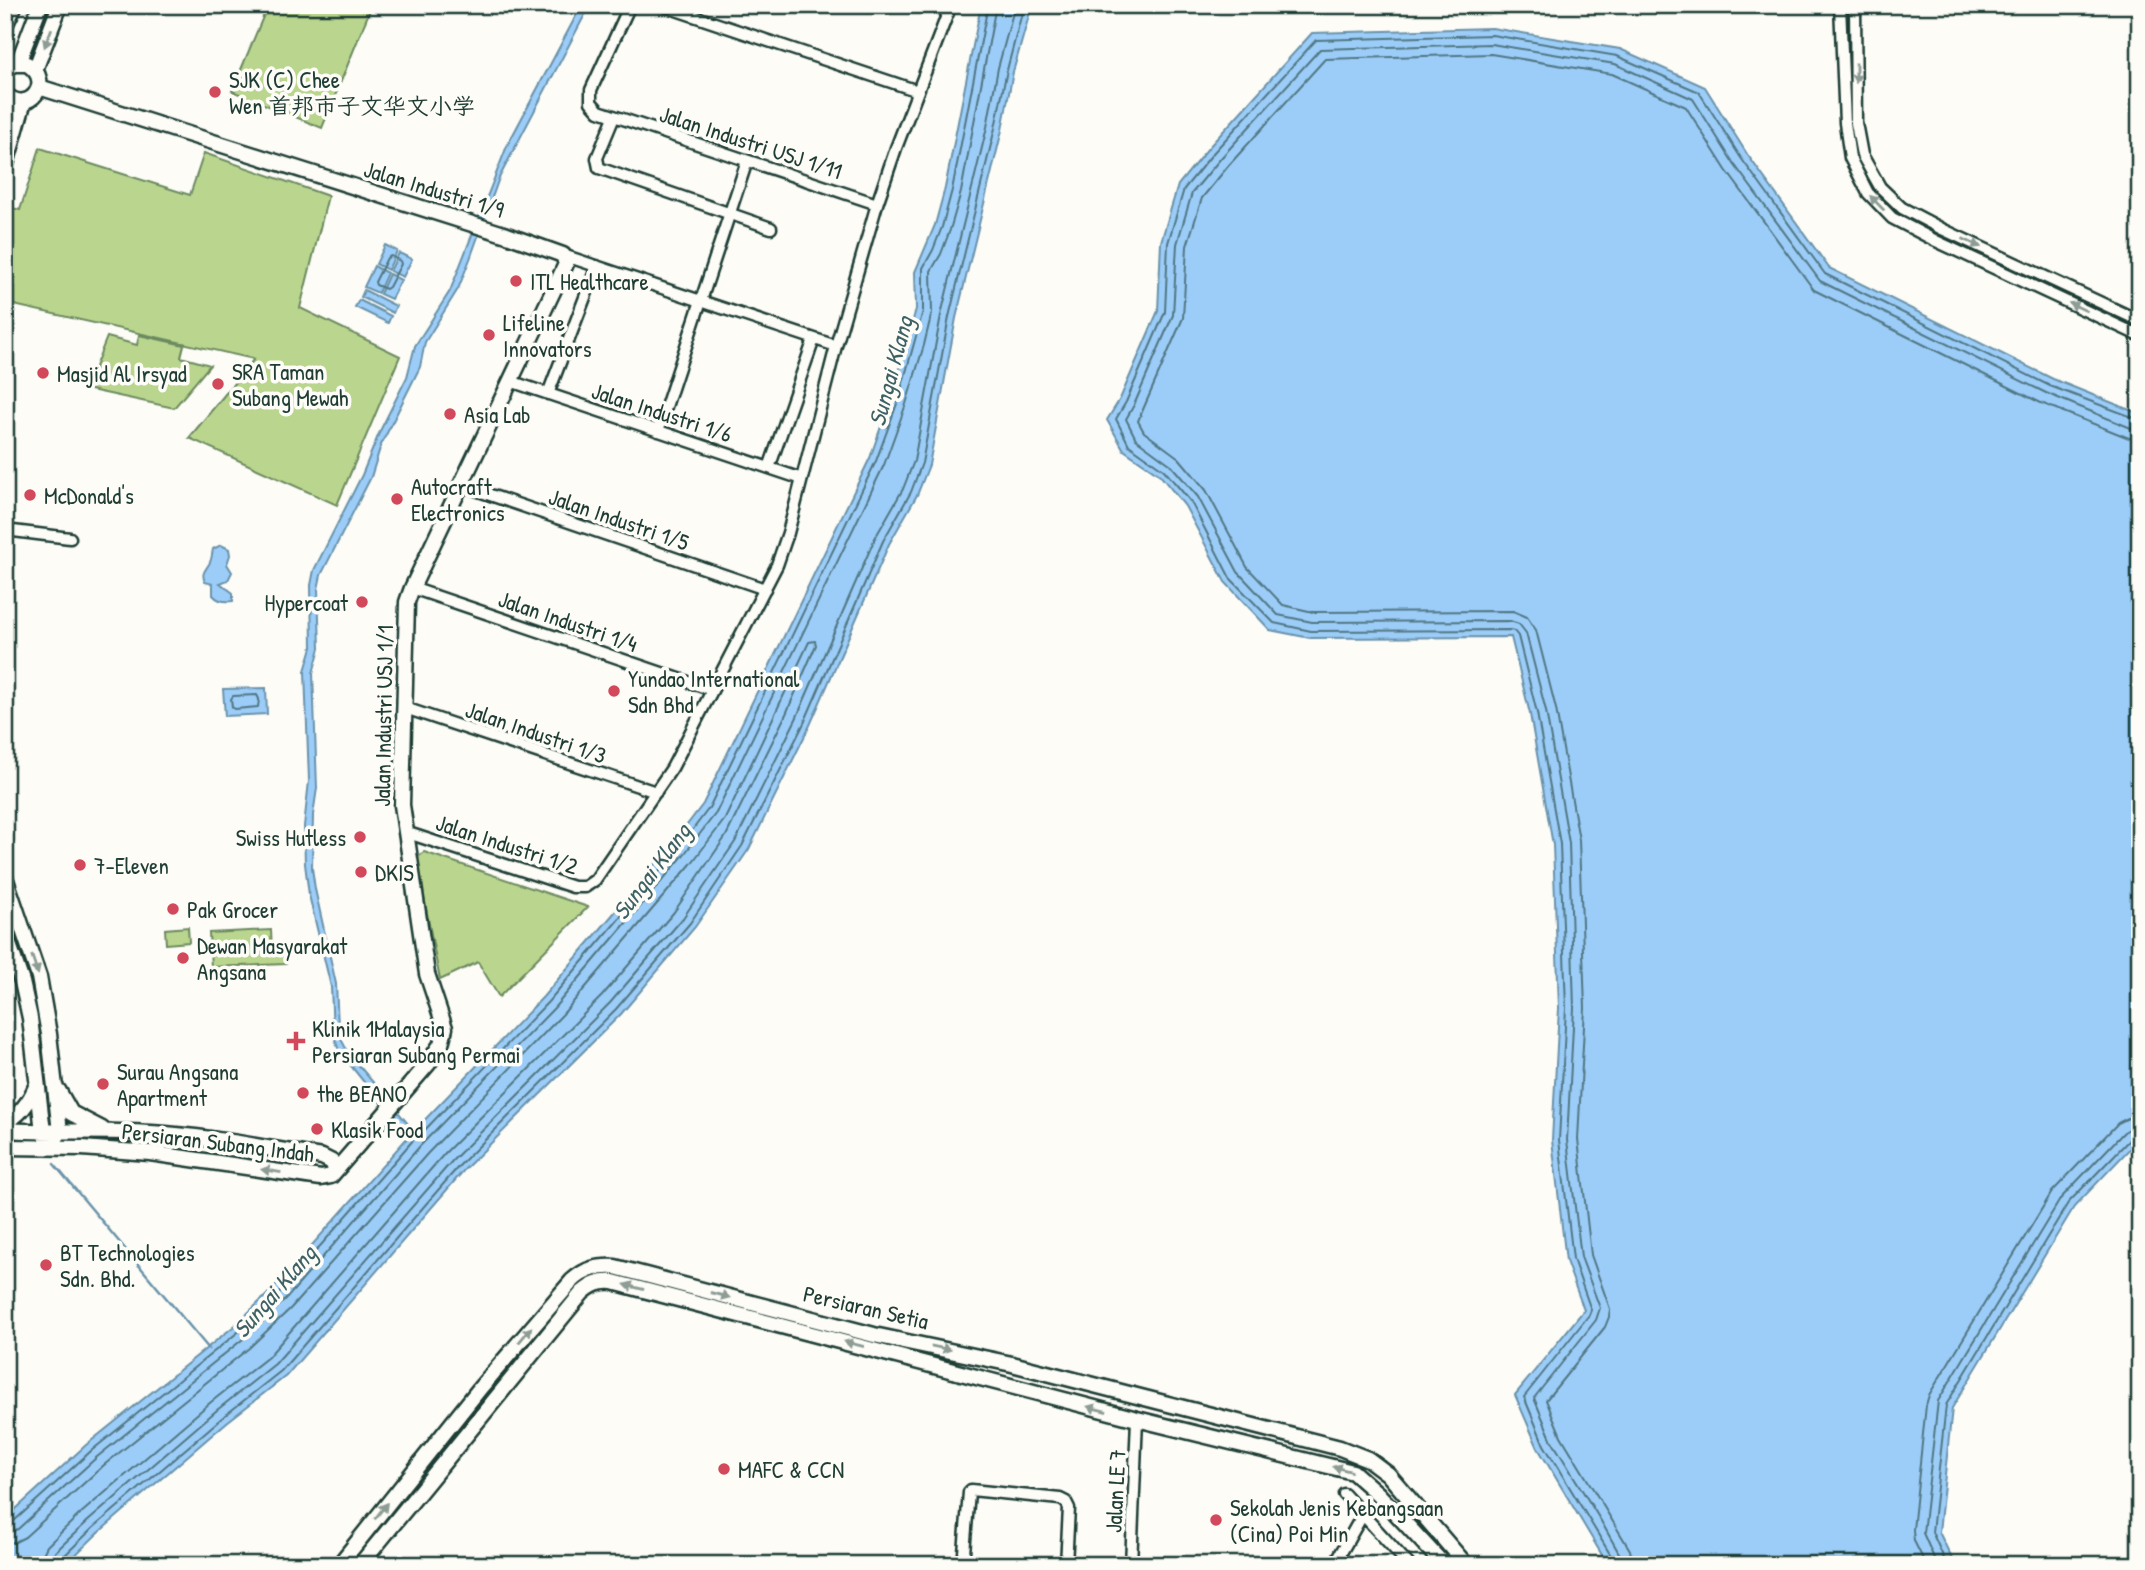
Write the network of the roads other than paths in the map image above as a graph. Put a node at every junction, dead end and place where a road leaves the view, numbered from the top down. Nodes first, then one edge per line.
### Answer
1 (17, 5) edge
2 (40, 5) edge
3 (60, 5) edge
4 (630, 5) edge
5 (661, 5) edge
6 (951, 5) edge
7 (1840, 5) edge
8 (1855, 5) edge
9 (5, 30) edge
10 (12, 67) edge
11 (35, 70) junction
12 (39, 87) junction
13 (918, 91) junction
14 (6, 96) edge
15 (24, 101) junction
16 (614, 117) junction
17 (747, 161) junction
18 (5, 168) edge
19 (877, 204) junction
20 (731, 214) junction
21 (771, 228) dead end
22 (563, 255) junction
23 (597, 266) junction
24 (700, 300) junction
25 (2140, 321) edge
26 (2140, 336) edge
27 (814, 339) junction
28 (836, 346) junction
29 (510, 381) junction
30 (548, 394) junction
31 (658, 431) junction
32 (769, 468) junction
33 (802, 479) junction
34 (461, 485) junction
35 (5, 530) edge
36 (70, 538) dead end
37 (412, 588) junction
38 (765, 589) junction
39 (712, 690) junction
40 (405, 708) junction
41 (656, 792) junction
42 (405, 831) junction
43 (5, 877) edge
44 (5, 933) edge
45 (38, 1081) junction
46 (55, 1083) junction
47 (5, 1122) edge
48 (5, 1130) edge
49 (43, 1132) junction
50 (60, 1132) junction
51 (110, 1132) junction
52 (5, 1147) edge
53 (50, 1148) junction
54 (335, 1169) junction
55 (596, 1267) junction
56 (598, 1283) junction
57 (1142, 1397) junction
58 (1137, 1419) junction
59 (1344, 1494) dead end
60 (1363, 1514) junction
61 (339, 1565) edge
62 (360, 1565) edge
63 (962, 1565) edge
64 (1066, 1565) edge
65 (1131, 1565) edge
66 (1334, 1565) edge
67 (1409, 1565) edge
68 (1444, 1565) edge
69 (1466, 1565) edge

1 - 9 street
2 - 10 street
3 -> 11 street
4 - 16 street
5 - 13 street
6 - 13 street
26 -> 7 street
8 -> 25 street
10 - 11 street
11 - 12 street
12 - 15 street
12 - 22 street, Jalan Industri 1/9
13 - 19 street
14 - 15 street
15 - 18 street
16 - 17 street, Jalan Industri USJ 1/11
16 - 20 street
17 - 19 street, Jalan Industri USJ 1/11
17 - 20 street
19 - 28 street
20 - 21 street
20 - 24 street
22 - 23 street, Jalan Industri 1/9
22 - 29 street, Jalan Industri USJ 1/1
23 - 24 street, Jalan Industri 1/9
23 - 30 street
24 - 27 street, Jalan Industri 1/9
24 - 31 street
27 - 28 street, Jalan Industri 1/9
27 - 32 street
28 - 33 street
29 - 30 street, Jalan Industri 1/6
29 - 34 street, Jalan Industri USJ 1/1
30 - 31 street, Jalan Industri 1/6
31 - 32 street, Jalan Industri 1/6
32 - 33 street, Jalan Industri 1/6
33 - 38 street
34 - 37 street, Jalan Industri USJ 1/1
34 - 38 street, Jalan Industri 1/5
35 - 36 street
37 - 39 street, Jalan Industri 1/4
37 - 40 street, Jalan Industri USJ 1/1
38 - 39 street
39 - 41 street
40 - 41 street, Jalan Industri 1/3
40 - 42 street, Jalan Industri USJ 1/1
41 - 42 street, Jalan Industri 1/2
42 - 54 street, Jalan Industri USJ 1/1
43 -> 46 street
44 - 45 street
45 - 47 street
45 - 49 street
46 - 50 street
46 - 51 street
48 - 49 street, Persiaran Subang Indah
49 - 50 street, Persiaran Subang Indah
49 - 53 street
50 - 51 street, Persiaran Subang Indah
50 - 53 street
51 - 54 street, Persiaran Subang Indah
52 - 53 street, Persiaran Subang Indah
54 -> 53 street, Persiaran Subang Indah
55 - 56 street
55 -> 57 street, Persiaran Setia
61 -> 55 street
58 -> 56 street, Persiaran Setia
56 - 62 street
57 - 58 street
57 - 69 street, Persiaran Setia
58 - 65 street, Jalan LE 7
68 -> 58 street, Persiaran Setia
59 - 60 street
60 - 66 street
60 - 67 street
63 - 64 street

